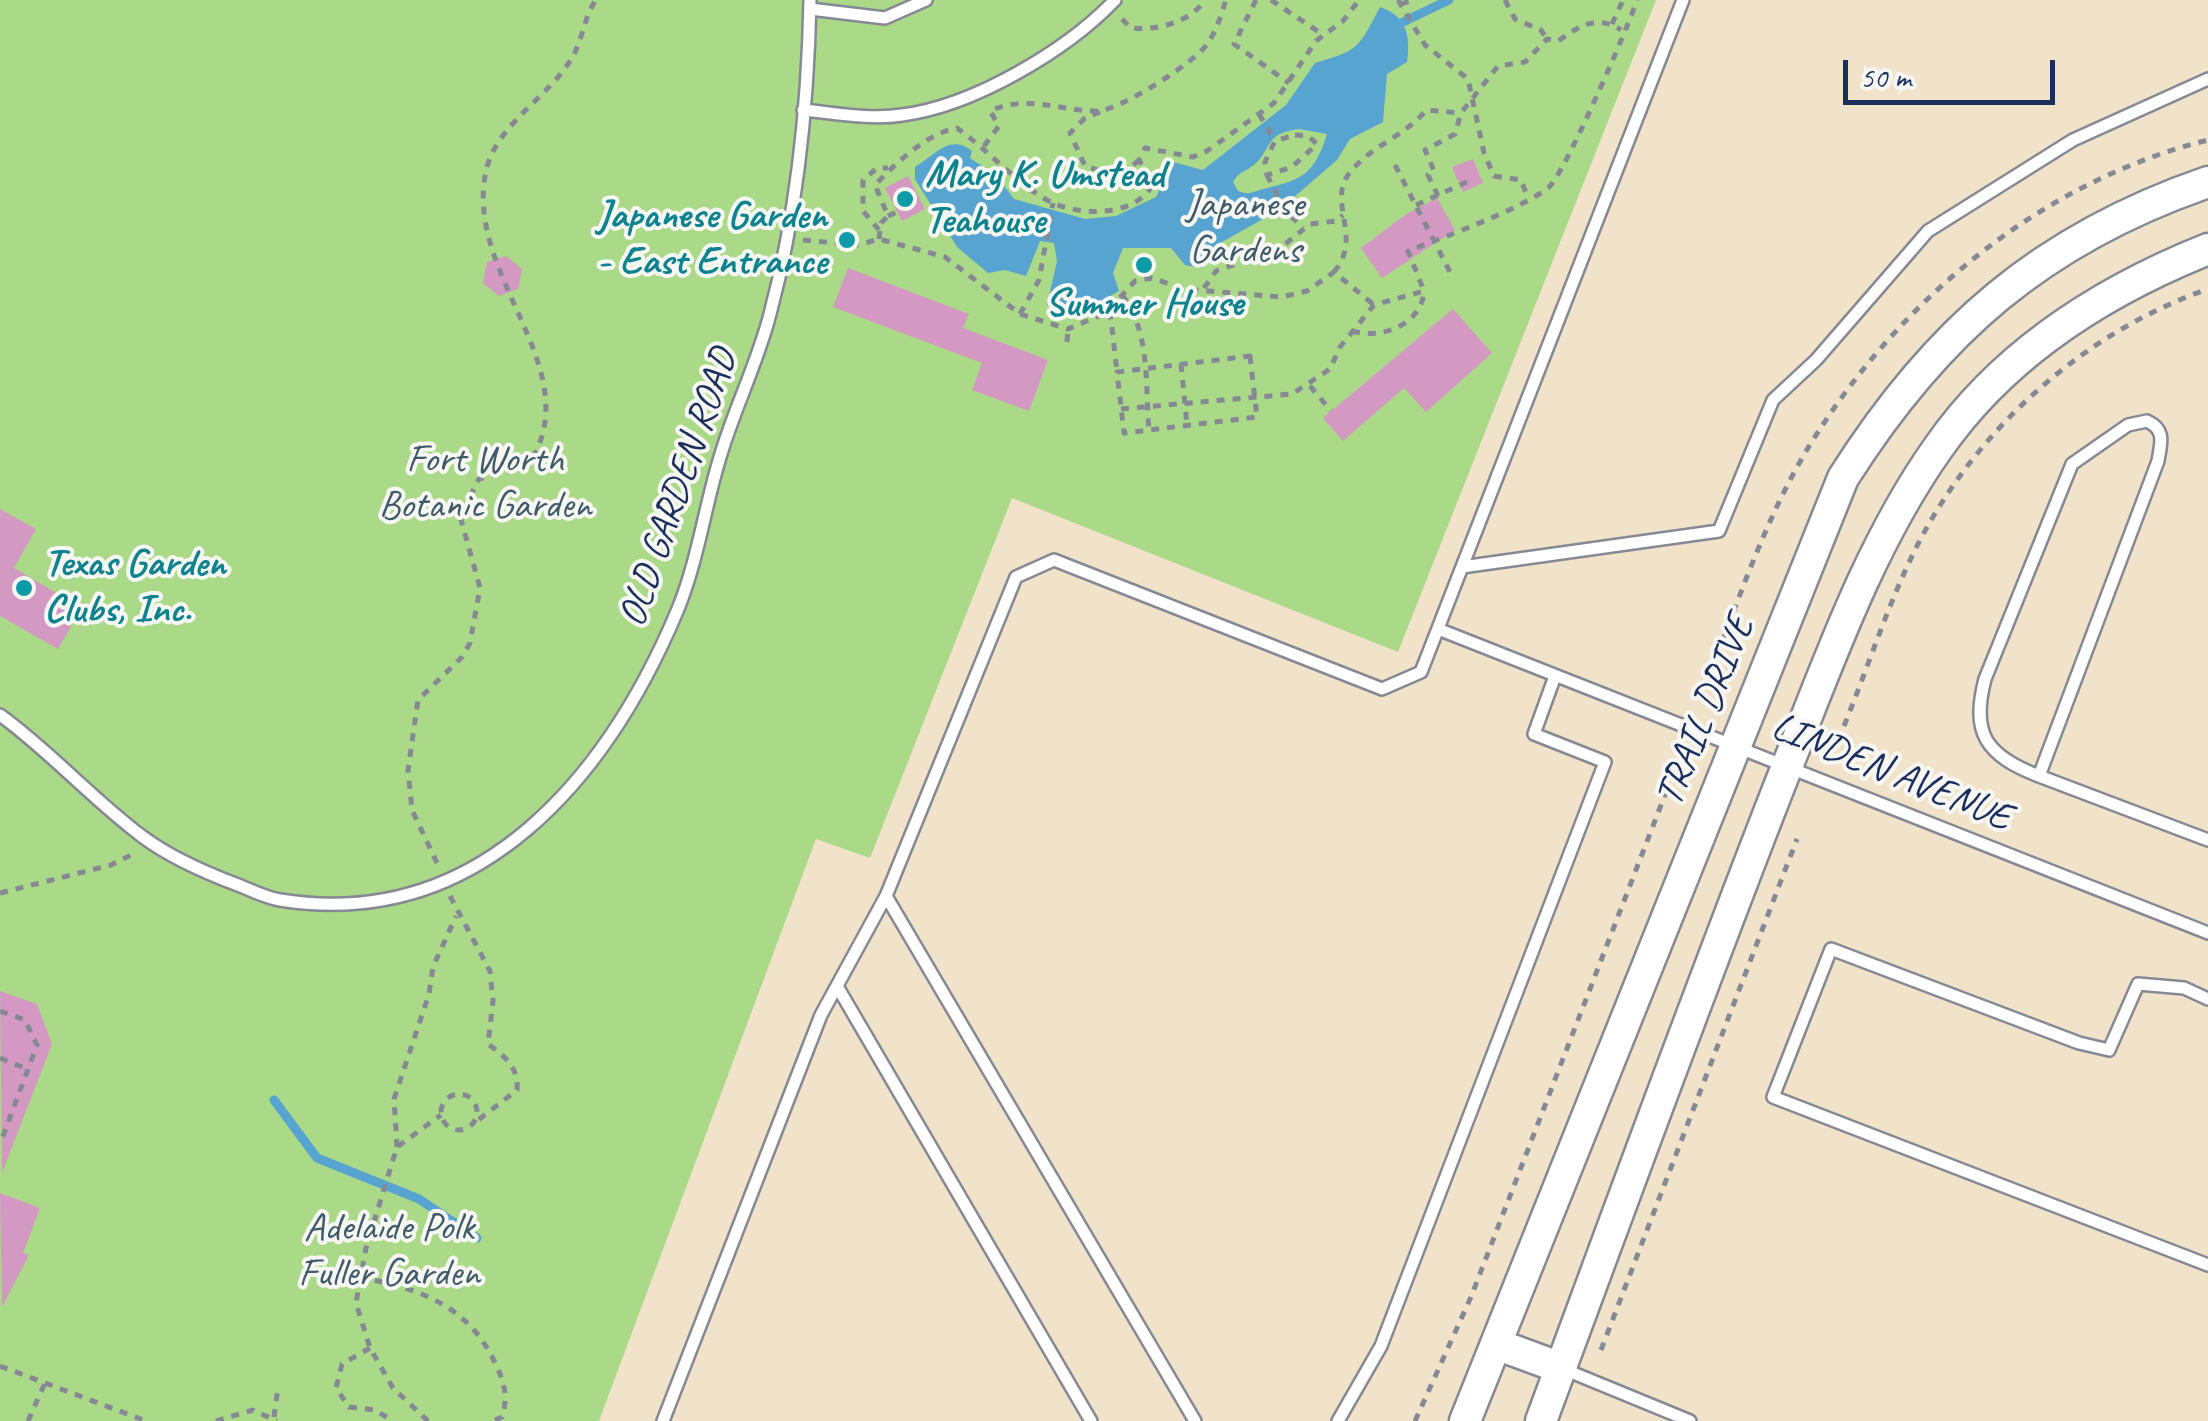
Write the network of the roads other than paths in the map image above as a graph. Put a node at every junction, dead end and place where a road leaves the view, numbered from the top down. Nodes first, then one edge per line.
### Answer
1 (926, 0) edge
2 (1684, 0) edge
3 (1113, 2) edge
4 (810, 4) edge
5 (2208, 79) edge
6 (803, 110) junction
7 (2208, 182) edge
8 (2208, 249) edge
9 (1462, 567) junction
10 (1438, 629) junction
11 (1554, 676) junction
12 (0, 714) edge
13 (1735, 747) junction
14 (1787, 768) junction
15 (2038, 776) junction
16 (2208, 840) edge
17 (886, 896) junction
18 (2208, 934) edge
19 (838, 986) junction
20 (2208, 999) edge
21 (2208, 1265) edge
22 (1496, 1344) junction
23 (1561, 1368) junction
24 (664, 1421) edge
25 (1091, 1421) edge
26 (1195, 1421) edge
27 (1338, 1421) edge
28 (1465, 1421) edge
29 (1541, 1421) edge
30 (1690, 1421) edge

1 - 4 lane
2 - 9 lane
3 - 6 lane
4 - 6 lane, OLD GARDEN ROAD
5 - 9 lane
6 - 12 lane, OLD GARDEN ROAD
7 - 13 street, TRAIL DRIVE
8 - 14 street
9 - 10 lane
10 - 11 lane, LINDEN AVENUE
10 - 17 lane
11 - 13 lane, LINDEN AVENUE
11 - 27 lane
13 - 14 lane, LINDEN AVENUE
13 - 22 street, TRAIL DRIVE
14 - 18 lane, LINDEN AVENUE
14 - 23 street
15 - 15 lane
15 - 16 lane
17 - 19 lane
17 - 26 lane
19 - 24 lane
19 - 25 lane
20 - 21 lane
22 - 23 street
22 - 28 street, TRAIL DRIVE
23 - 29 street
23 - 30 lane

